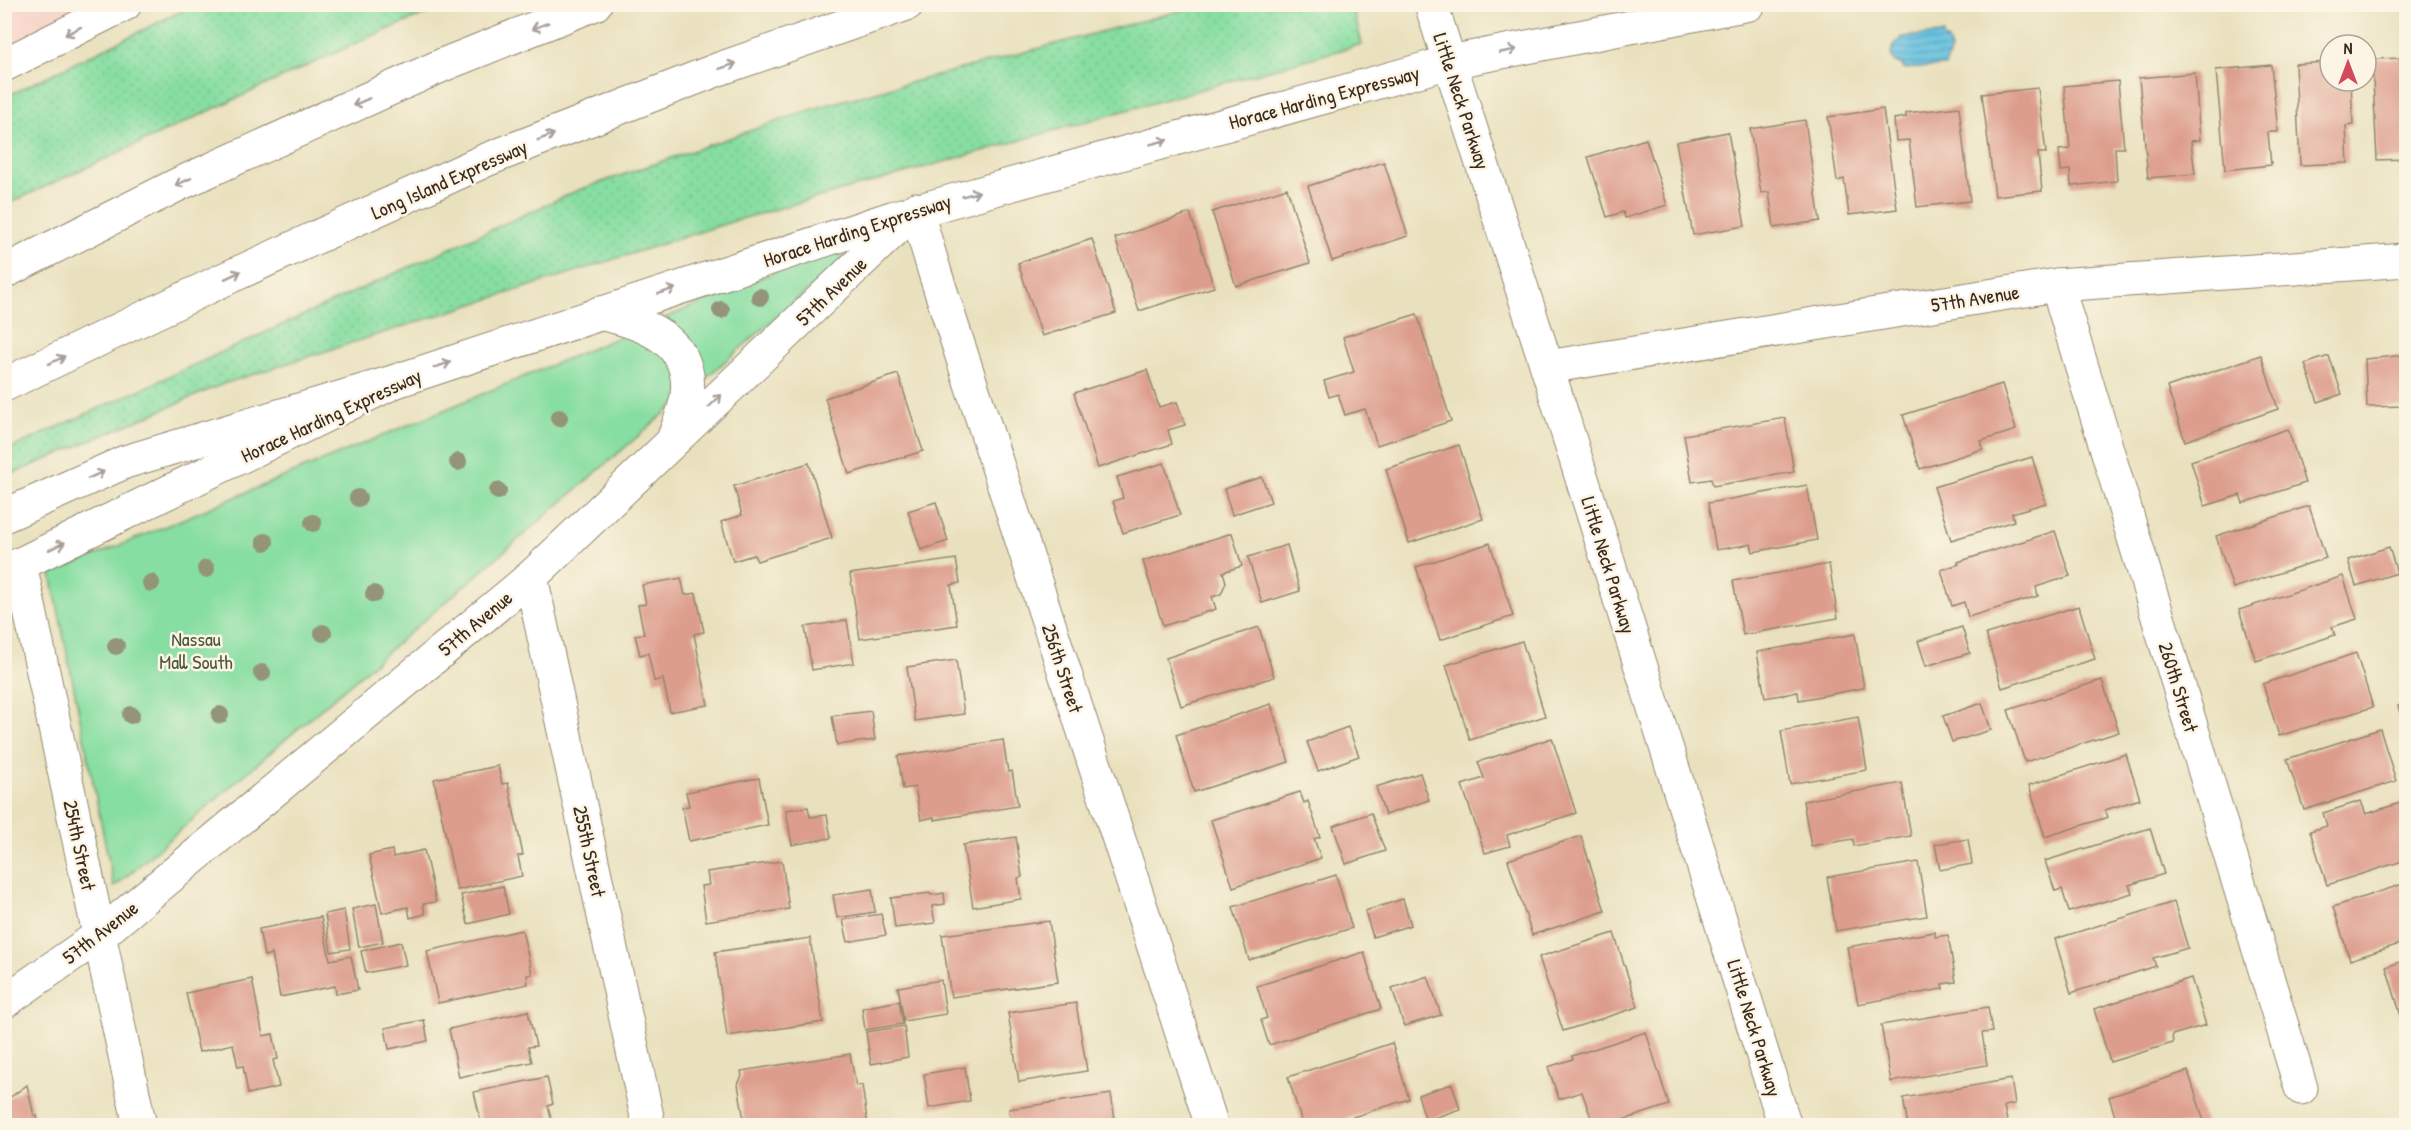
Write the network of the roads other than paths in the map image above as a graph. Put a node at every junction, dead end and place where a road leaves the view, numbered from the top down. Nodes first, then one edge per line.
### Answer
1 (125, 4) edge
2 (595, 4) edge
3 (907, 4) edge
4 (1431, 4) edge
5 (1749, 4) edge
6 (1450, 62) junction
7 (4, 65) edge
8 (916, 210) junction
9 (2406, 260) edge
10 (4, 272) edge
11 (2057, 285) junction
12 (599, 313) junction
13 (1547, 367) junction
14 (396, 381) junction
15 (4, 385) edge
16 (673, 442) junction
17 (4, 516) edge
18 (12, 568) edge
19 (531, 577) junction
20 (100, 935) junction
21 (4, 1002) edge
22 (2301, 1088) dead end
23 (140, 1125) edge
24 (649, 1125) edge
25 (1212, 1125) edge
26 (1785, 1125) edge

1 -> 7 main road
2 -> 10 main road
15 -> 3 main road, Long Island Expressway
4 - 6 main road, Little Neck Parkway
6 -> 5 main road, Horace Harding Expressway
8 -> 6 main road, Horace Harding Expressway
6 - 13 main road, Little Neck Parkway
12 -> 8 main road, Horace Harding Expressway
16 -> 8 main road, 57th Avenue
8 - 25 main road, 256th Street
9 - 11 main road, 57th Avenue
11 - 13 main road, 57th Avenue
11 - 22 main road, 260th Street
14 -> 12 main road, Horace Harding Expressway
12 - 16 main road
13 - 26 main road, Little Neck Parkway
17 -> 14 main road
18 -> 14 main road, Horace Harding Expressway
16 - 19 main road, 57th Avenue
18 - 20 main road, 254th Street
19 - 20 main road, 57th Avenue
19 - 24 main road, 255th Street
20 - 21 main road, 57th Avenue
20 - 23 main road, 254th Street

